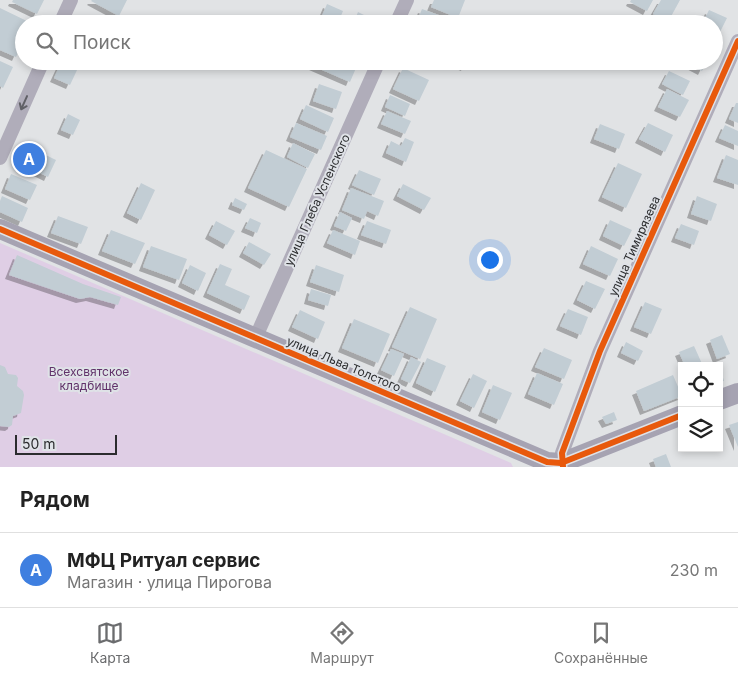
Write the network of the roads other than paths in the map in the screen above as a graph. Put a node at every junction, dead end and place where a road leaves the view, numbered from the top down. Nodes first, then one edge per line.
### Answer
1 (71, 0) edge
2 (407, 0) edge
3 (64, 15) edge
4 (400, 15) edge
5 (738, 41) edge
6 (39, 70) edge
7 (376, 70) edge
8 (0, 158) edge
9 (0, 229) edge
10 (255, 339) junction
11 (738, 393) edge
12 (723, 399) edge
13 (678, 417) edge
14 (553, 465) edge

1 - 3 street
2 - 4 street
5 - 14 street, улица Тимирязева
6 -> 8 street
7 - 10 street, улица Глеба Успенского
9 - 10 street, улица Льва Толстого
10 - 14 street, улица Льва Толстого
11 - 12 street
13 - 14 street

